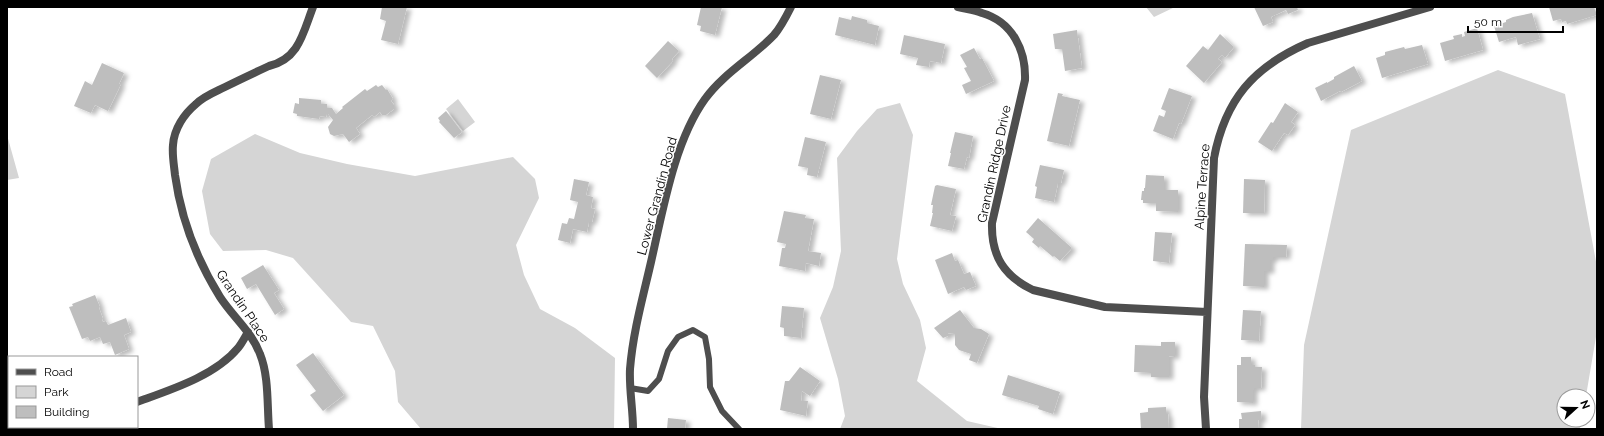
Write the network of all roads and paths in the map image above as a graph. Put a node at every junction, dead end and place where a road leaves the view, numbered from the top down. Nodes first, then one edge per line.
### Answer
1 (313, 7) edge
2 (791, 7) edge
3 (958, 7) edge
4 (1430, 7) edge
5 (1207, 312) junction
6 (248, 332) junction
7 (630, 388) junction
8 (138, 402) edge
9 (269, 429) edge
10 (633, 429) edge
11 (739, 429) edge
12 (1206, 429) edge

1 - 6 street, Grandin Place
2 - 7 street, Lower Grandin Road
3 - 5 street, Grandin Ridge Drive
4 - 5 street, Alpine Terrace
5 - 12 street, Alpine Terrace
6 - 8 street
6 - 9 street, Grandin Place
7 - 10 street, Lower Grandin Road
7 - 11 lane

